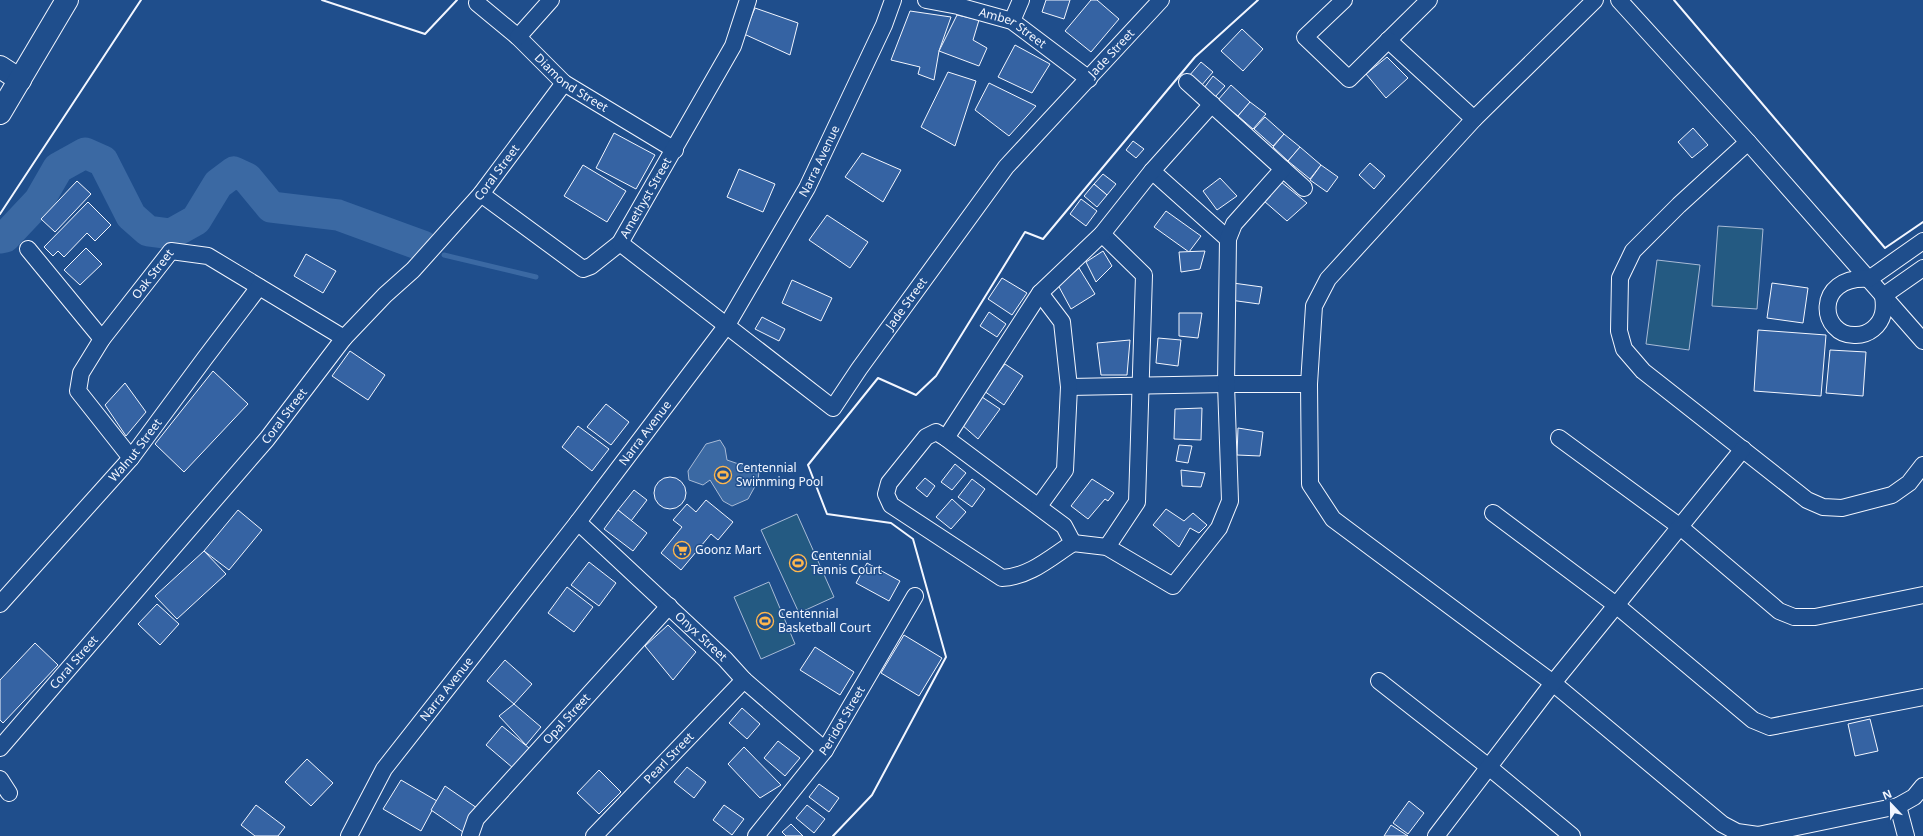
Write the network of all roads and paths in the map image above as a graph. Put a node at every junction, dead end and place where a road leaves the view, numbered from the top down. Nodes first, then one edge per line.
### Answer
1 (67, 0) edge
2 (551, 0) edge
3 (748, 0) edge
4 (893, 0) edge
5 (926, 0) edge
6 (1021, 0) edge
7 (1161, 0) edge
8 (1344, 0) edge
9 (1429, 0) edge
10 (1595, 0) edge
11 (1620, 0) edge
12 (477, 3) dead end
13 (1012, 21) junction
14 (518, 37) junction
15 (1388, 40) junction
16 (0, 67) edge
17 (1088, 79) junction
18 (20, 80) junction
19 (1187, 82) dead end
20 (564, 83) junction
21 (1212, 104) junction
22 (0, 113) edge
23 (1474, 119) junction
24 (1748, 142) junction
25 (675, 150) junction
26 (1283, 169) junction
27 (1152, 171) junction
28 (1304, 188) dead end
29 (481, 194) junction
30 (1102, 234) junction
31 (1228, 239) junction
32 (1923, 241) edge
33 (620, 243) junction
34 (28, 249) dead end
35 (1923, 268) edge
36 (1868, 279) junction
37 (259, 287) junction
38 (1040, 293) junction
39 (1883, 296) junction
40 (726, 325) junction
41 (344, 338) junction
42 (102, 339) junction
43 (1923, 341) edge
44 (1226, 384) junction
45 (1309, 384) junction
46 (1141, 385) junction
47 (1069, 387) junction
48 (946, 438) junction
49 (1558, 438) dead end
50 (1743, 449) junction
51 (131, 458) junction
52 (1923, 465) edge
53 (1039, 506) junction
54 (1493, 513) dead end
55 (578, 522) junction
56 (1679, 526) junction
57 (1073, 543) junction
58 (1107, 547) junction
59 (1923, 595) edge
60 (915, 596) dead end
61 (0, 604) edge
62 (1616, 605) junction
63 (669, 606) junction
64 (744, 680) junction
65 (1379, 681) dead end
66 (1553, 683) junction
67 (1923, 697) edge
68 (0, 748) edge
69 (825, 750) junction
70 (1490, 768) junction
71 (0, 779) edge
72 (1923, 786) edge
73 (9, 792) dead end
74 (1898, 806) junction
75 (1758, 835) edge
76 (349, 836) edge
77 (470, 836) edge
78 (594, 836) edge
79 (756, 836) edge
80 (1436, 836) edge
81 (1572, 836) edge
82 (1906, 836) edge

1 - 18 main road
2 - 14 street
3 - 25 street, Amethyst Street
4 - 40 street, Narra Avenue
5 - 13 street, Amber Street
6 - 13 street
7 - 17 street, Jade Street
8 - 15 street
9 - 15 street
10 - 23 street
11 - 24 street
12 - 14 street, Diamond Street
13 - 17 street, Amber Street
14 - 20 street, Diamond Street
15 - 23 street
16 - 18 main road
17 - 40 street, Jade Street
18 - 22 main road
19 - 21 street
20 - 25 street, Diamond Street
20 - 29 street, Coral Street
21 - 26 street
21 - 27 street
23 - 45 street
24 - 36 street
24 - 50 street
25 - 33 street, Amethyst Street
26 - 28 street
26 - 31 street
27 - 30 street
27 - 31 street
29 - 33 street, Amethyst Street
29 - 41 street, Coral Street
30 - 38 street
30 - 46 street
31 - 44 street
32 - 36 street
33 - 40 street, Jade Street
34 - 42 street
35 - 39 street
36 - 39 street
36 - 39 street
37 - 41 street, Oak Street
37 - 42 street, Oak Street
37 - 51 street, Walnut Street
38 - 47 street
38 - 48 street
39 - 43 street
40 - 55 street, Narra Avenue
41 - 68 street, Coral Street
42 - 51 street, Oak Street
44 - 45 street
44 - 46 street
44 - 58 street
45 - 66 street
46 - 47 street
46 - 58 street
47 - 53 street
48 - 53 street
48 - 57 street
49 - 56 street
50 - 52 street
50 - 56 street
51 - 61 street, Walnut Street
53 - 57 street
54 - 62 street
55 - 63 street, Onyx Street
55 - 76 street, Narra Avenue
56 - 59 street
56 - 62 street
57 - 58 street
60 - 69 street, Peridot Street
62 - 66 street
62 - 67 street
63 - 64 street, Onyx Street
63 - 77 street, Opal Street
64 - 69 street, Onyx Street
64 - 78 street, Pearl Street
65 - 70 street
66 - 70 street
66 - 75 street
69 - 79 street, Peridot Street
70 - 80 street
70 - 81 street
71 - 73 street
72 - 74 street
74 - 75 street
74 - 82 street

